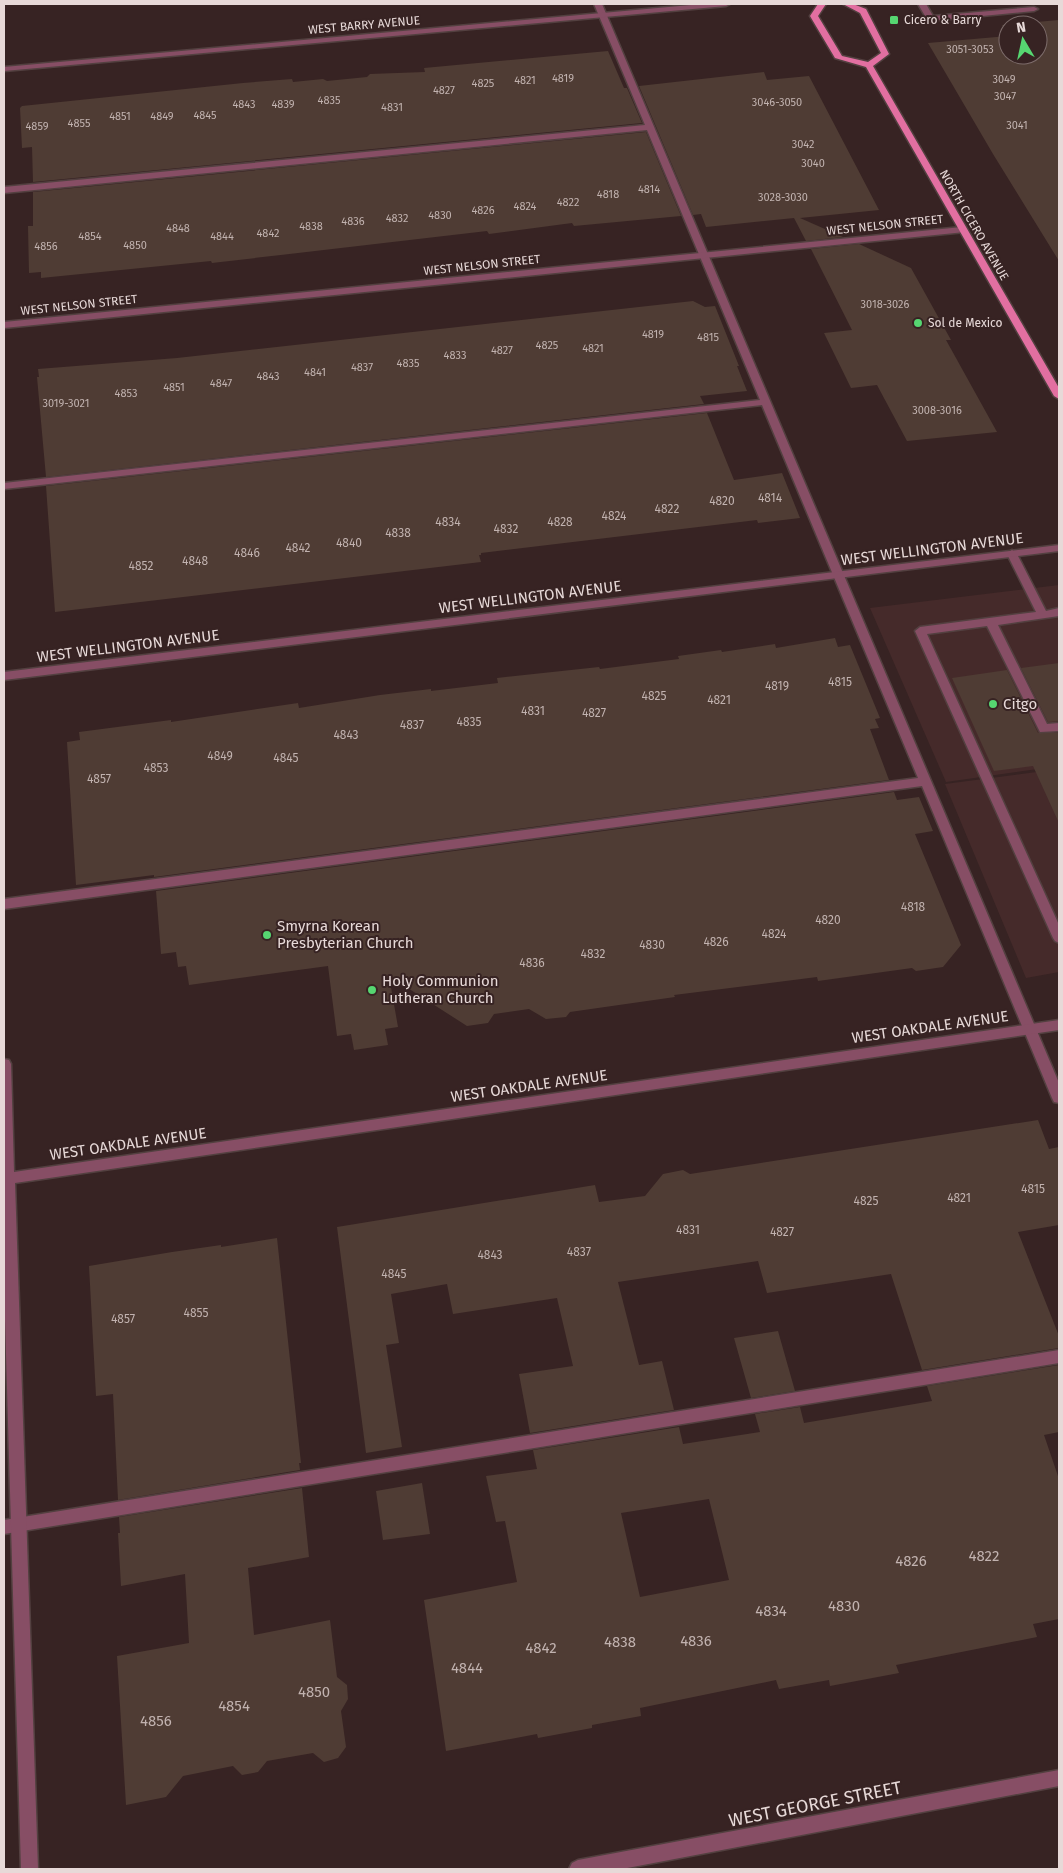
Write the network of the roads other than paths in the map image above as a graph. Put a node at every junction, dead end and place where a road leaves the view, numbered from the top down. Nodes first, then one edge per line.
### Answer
1 (598, 4) edge
2 (726, 4) edge
3 (822, 4) edge
4 (847, 4) edge
5 (922, 4) edge
6 (1034, 8) dead end
7 (602, 15) junction
8 (869, 65) junction
9 (4, 69) edge
10 (650, 127) junction
11 (4, 190) edge
12 (962, 230) junction
13 (704, 255) junction
14 (4, 325) edge
15 (1059, 396) edge
16 (766, 402) junction
17 (4, 486) edge
18 (1059, 548) edge
19 (1012, 554) junction
20 (839, 575) junction
21 (1059, 612) edge
22 (1043, 614) junction
23 (991, 622) junction
24 (4, 676) edge
25 (1059, 727) edge
26 (926, 781) junction
27 (4, 904) edge
28 (1053, 911) edge
29 (1059, 938) edge
30 (1059, 1025) edge
31 (1030, 1029) junction
32 (4, 1064) edge
33 (1059, 1098) edge
34 (6, 1178) edge
35 (1059, 1356) edge
36 (11, 1526) edge
37 (1059, 1778) edge
38 (29, 1869) edge
39 (578, 1869) edge

1 - 7 street
2 - 7 street, WEST BARRY AVENUE
3 - 8 main road
4 - 8 main road
5 - 6 street
7 - 9 street, WEST BARRY AVENUE
7 - 10 street
8 - 12 main road, NORTH CICERO AVENUE
10 - 11 street
10 - 13 street
12 - 13 street, WEST NELSON STREET
12 - 15 main road, NORTH CICERO AVENUE
13 - 14 street, WEST NELSON STREET
13 - 16 street
16 - 17 street
16 - 20 street
18 - 19 street, WEST WELLINGTON AVENUE
19 - 20 street, WEST WELLINGTON AVENUE
19 - 22 street
20 - 24 street, WEST WELLINGTON AVENUE
20 - 26 street
21 - 22 street
22 - 23 street
23 - 25 street
23 - 28 street
26 - 27 street
26 - 31 street
28 - 29 street
30 - 31 street, WEST OAKDALE AVENUE
31 - 33 street
31 - 34 street, WEST OAKDALE AVENUE
32 - 34 street
34 - 36 street
35 - 36 street
36 - 38 street
37 - 39 street, WEST GEORGE STREET

